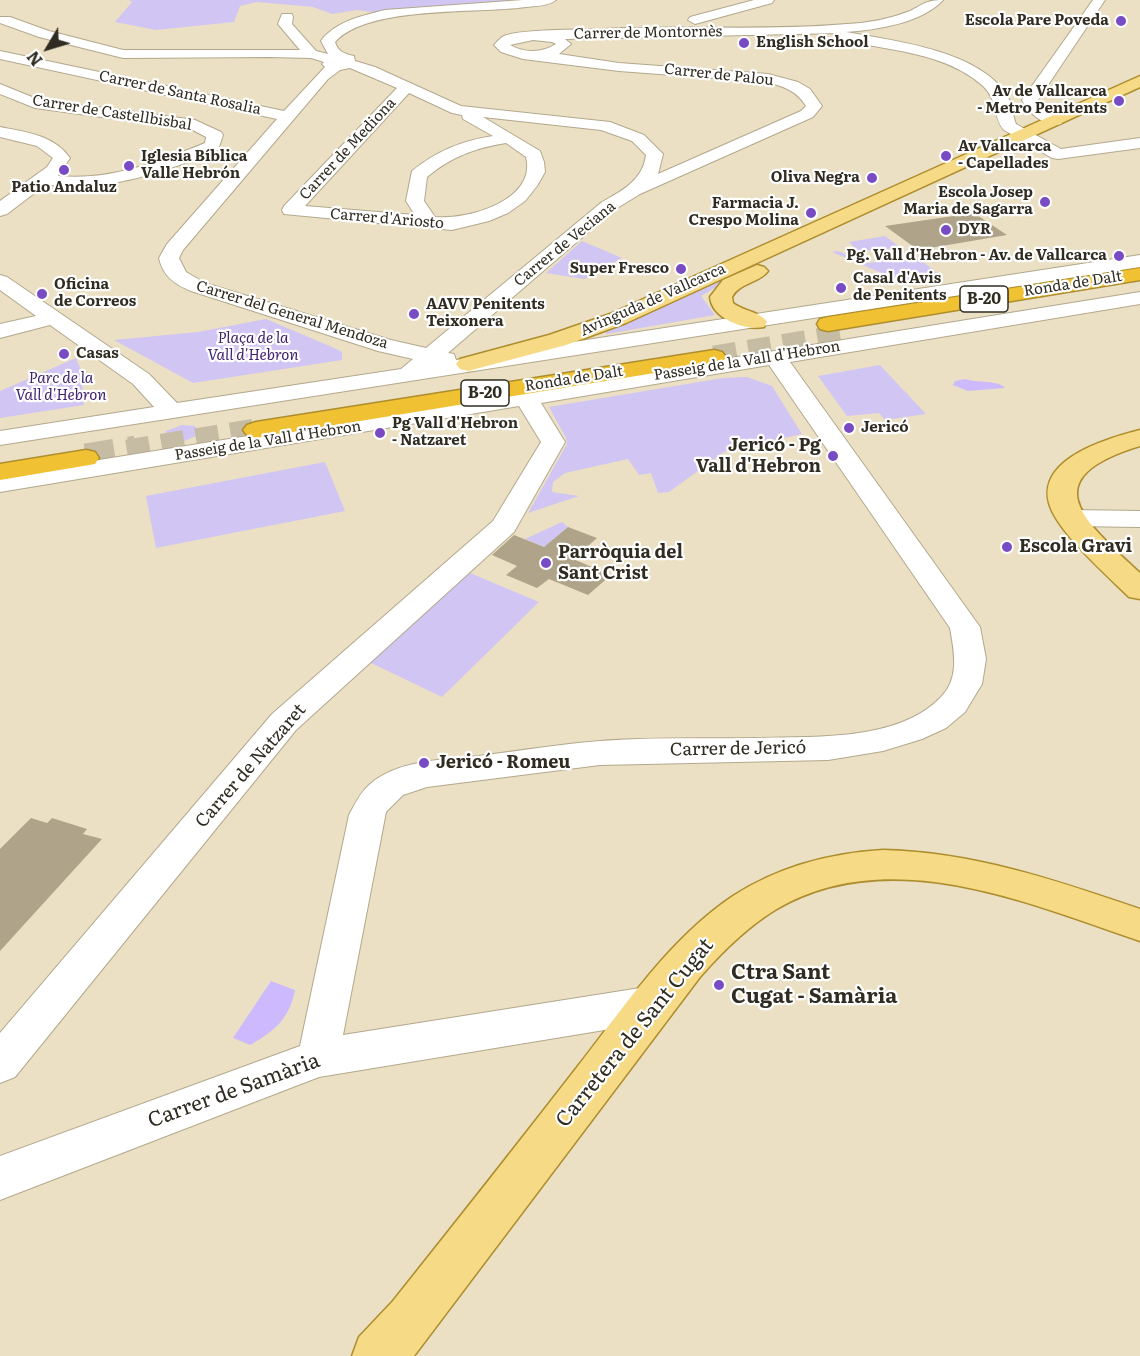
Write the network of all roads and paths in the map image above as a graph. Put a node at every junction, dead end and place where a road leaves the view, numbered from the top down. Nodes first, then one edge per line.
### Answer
1 (550, 0) edge
2 (768, 0) edge
3 (937, 0) edge
4 (1099, 0) edge
5 (287, 17) dead end
6 (5, 20) dead end
7 (667, 31) junction
8 (817, 31) junction
9 (533, 36) junction
10 (311, 54) junction
11 (526, 54) junction
12 (0, 55) edge
13 (338, 59) junction
14 (1140, 81) edge
15 (0, 88) edge
16 (405, 88) junction
17 (458, 110) junction
18 (289, 117) junction
19 (1056, 121) junction
20 (0, 132) edge
21 (1024, 135) junction
22 (509, 138) junction
23 (1140, 143) edge
24 (40, 180) junction
25 (638, 189) junction
26 (0, 210) edge
27 (291, 210) joint
28 (834, 222) junction
29 (430, 223) junction
30 (1140, 261) edge
31 (1140, 274) edge
32 (0, 281) edge
33 (1140, 288) edge
34 (1140, 298) edge
35 (53, 318) junction
36 (756, 322) junction
37 (734, 326) junction
38 (0, 331) edge
39 (386, 346) junction
40 (708, 350) tunnel mouth
41 (431, 356) junction
42 (776, 357) junction
43 (468, 364) junction
44 (409, 374) junction
45 (526, 398) junction
46 (173, 403) junction
47 (251, 423) tunnel mouth
48 (0, 438) edge
49 (1140, 438) edge
50 (202, 452) junction
51 (0, 456) edge
52 (162, 458) junction
53 (0, 472) edge
54 (0, 484) edge
55 (1072, 518) junction
56 (1140, 519) edge
57 (1140, 590) edge
58 (1140, 925) edge
59 (653, 1004) junction
60 (318, 1058) junction
61 (0, 1064) edge
62 (0, 1178) edge
63 (383, 1353) edge

1 - 13 street, Carrer del General Mendoza
2 - 7 street
3 - 8 street, Carrer de Montornès
4 - 19 street
5 - 10 street
6 - 10 street, Carrer de Veciana
7 - 8 street, Carrer de Montornès
7 - 9 street, Carrer de Montornès
8 - 21 street
9 - 11 street, Carrer de Montornès
9 - 11 street
10 - 13 street, Carrer de Veciana
11 - 25 street, Carrer de Palou
12 - 18 street, Carrer de Santa Rosalia
13 - 16 street, Carrer de Veciana
13 - 18 street, Carrer del General Mendoza
14 - 19 main road, Avinguda de Vallcarca
15 - 24 street, Carrer de Castellbisbal
16 - 17 street, Carrer de Veciana
16 - 27 street, Carrer de Mediona
17 - 22 street, Carrer d'Ariosto
17 - 25 street, Carrer de Veciana
18 - 39 street, Carrer del General Mendoza
19 - 21 main road, Avinguda de Vallcarca
20 - 24 street
21 - 23 street
21 - 28 main road, Avinguda de Vallcarca
22 - 29 street
22 - 29 street, Carrer d'Ariosto
24 - 26 street
25 - 41 street, Carrer de Veciana
27 - 29 street, Carrer d'Ariosto
28 - 36 main road, Avinguda de Vallcarca
28 - 43 main road, Avinguda de Vallcarca
30 - 36 street
31 - 33 highway, Ronda de Dalt / B-20
32 - 35 street
34 - 42 street, Passeig de la Vall d'Hebron
35 - 38 street
35 - 46 street
36 - 37 street
36 - 42 street, Carrer de Jericó
37 - 42 street
37 - 43 street
39 - 41 street, Carrer del General Mendoza
39 - 46 street
40 - 47 highway, Ronda de Dalt / B-20
41 - 43 street, Carrer del General Mendoza
41 - 44 street, Carrer de Veciana
42 - 45 street, Passeig de la Vall d'Hebron
42 - 60 street, Carrer de Jericó
43 - 44 street
44 - 46 street
45 - 50 street, Passeig de la Vall d'Hebron
45 - 61 street, Carrer de Natzaret
46 - 48 street
46 - 50 street
46 - 52 street
49 - 55 main road
50 - 52 street, Passeig de la Vall d'Hebron
51 - 53 highway
52 - 54 street, Passeig de la Vall d'Hebron
55 - 56 street
55 - 57 main road
58 - 59 main road, Carretera de Sant Cugat
59 - 60 street, Carrer de Samària
59 - 63 main road, Carretera de Sant Cugat
60 - 62 street, Carrer de Samària

